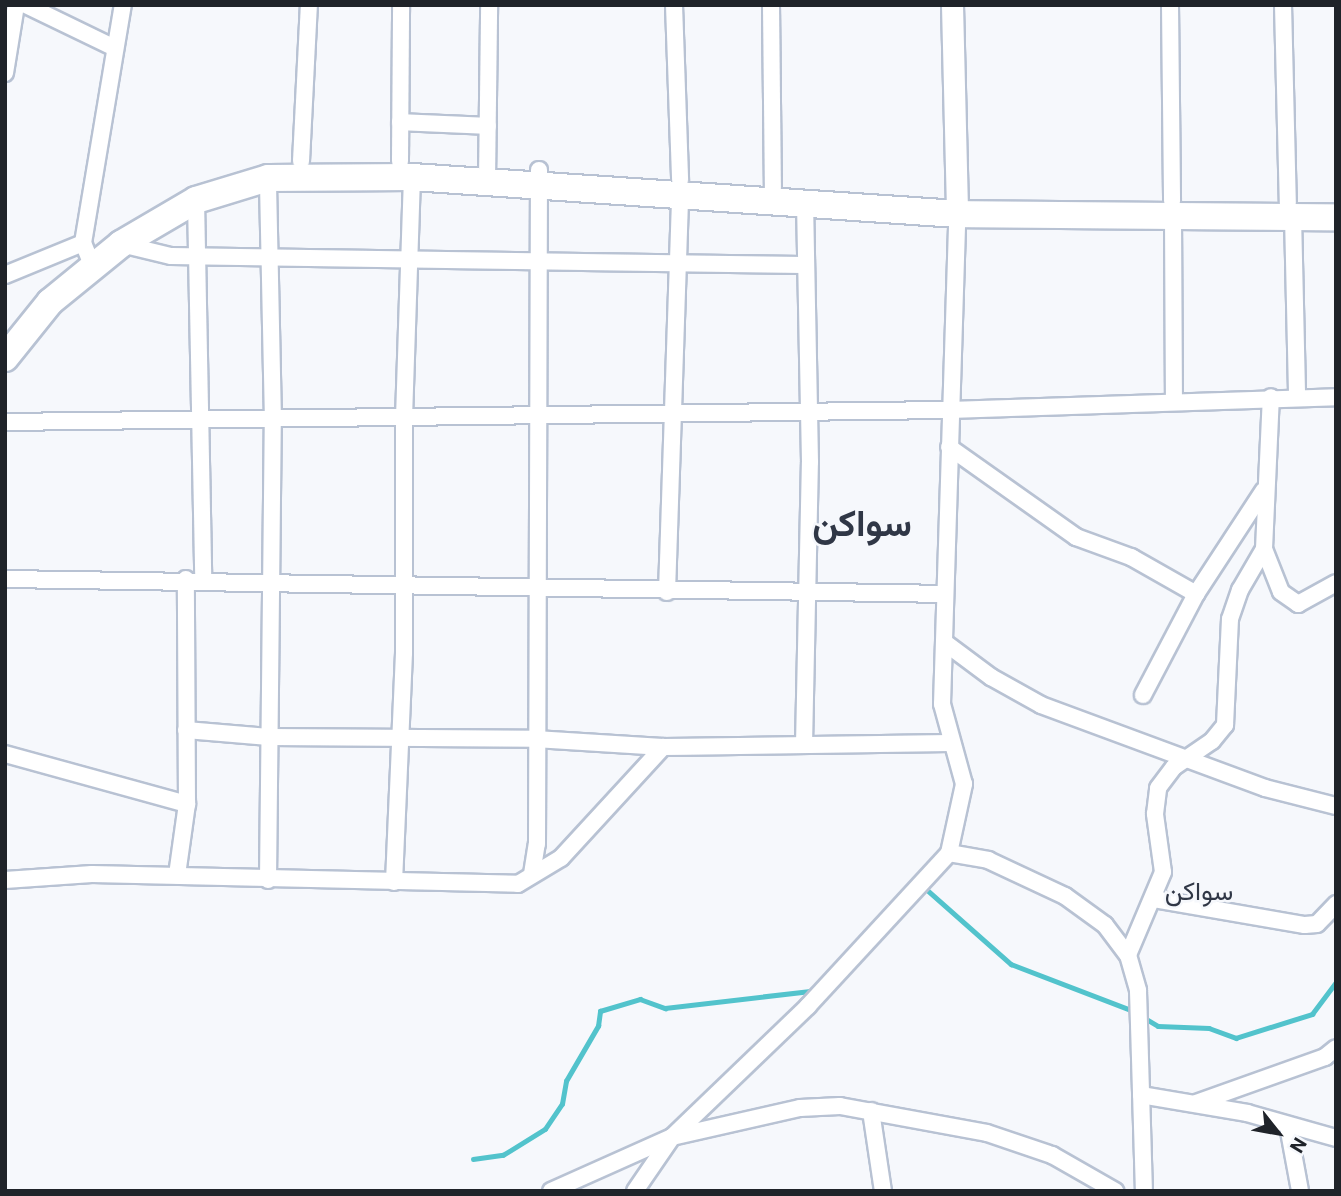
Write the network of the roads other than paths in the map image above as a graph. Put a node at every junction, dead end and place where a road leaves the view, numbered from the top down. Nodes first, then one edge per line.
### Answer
1 (16, 5) edge
2 (26, 5) edge
3 (123, 5) edge
4 (309, 5) edge
5 (401, 5) edge
6 (489, 5) edge
7 (674, 5) edge
8 (771, 5) edge
9 (952, 5) edge
10 (1170, 5) edge
11 (1283, 5) edge
12 (115, 47) junction
13 (5, 73) edge
14 (400, 122) junction
15 (488, 126) junction
16 (301, 161) junction
17 (406, 169) junction
18 (487, 173) junction
19 (268, 178) junction
20 (539, 178) junction
21 (680, 188) junction
22 (772, 188) junction
23 (196, 200) junction
24 (1336, 204) edge
25 (805, 205) junction
26 (957, 207) junction
27 (1173, 209) junction
28 (1290, 210) junction
29 (1336, 217) edge
30 (121, 244) junction
31 (87, 253) junction
32 (196, 256) junction
33 (269, 257) junction
34 (409, 260) junction
35 (678, 264) junction
36 (538, 265) junction
37 (803, 265) junction
38 (5, 275) edge
39 (5, 332) edge
40 (5, 358) edge
41 (1297, 396) junction
42 (1271, 397) junction
43 (1336, 397) edge
44 (1174, 401) junction
45 (950, 410) junction
46 (806, 412) junction
47 (671, 414) junction
48 (540, 417) junction
49 (404, 418) junction
50 (198, 421) junction
51 (5, 422) edge
52 (273, 422) junction
53 (949, 447) junction
54 (1265, 489) junction
55 (1264, 549) junction
56 (5, 579) edge
57 (186, 579) junction
58 (203, 579) junction
59 (270, 580) junction
60 (402, 582) junction
61 (1336, 583) edge
62 (538, 588) junction
63 (667, 592) junction
64 (809, 593) junction
65 (945, 594) junction
66 (1196, 594) junction
67 (944, 642) junction
68 (1143, 695) dead end
69 (186, 730) junction
70 (269, 737) junction
71 (535, 739) junction
72 (398, 741) junction
73 (950, 743) junction
74 (804, 745) junction
75 (663, 747) junction
76 (5, 754) edge
77 (1182, 760) junction
78 (187, 804) junction
79 (1336, 806) edge
80 (949, 853) junction
81 (532, 874) junction
82 (177, 875) junction
83 (5, 880) edge
84 (268, 880) junction
85 (394, 881) junction
86 (1154, 899) junction
87 (1336, 904) edge
88 (1128, 955) junction
89 (1336, 1048) edge
90 (1141, 1095) junction
91 (1194, 1104) junction
92 (871, 1111) junction
93 (1288, 1126) junction
94 (672, 1137) junction
95 (1336, 1138) edge
96 (551, 1191) edge
97 (635, 1191) edge
98 (883, 1191) edge
99 (1114, 1191) edge
100 (1144, 1191) edge
101 (1300, 1191) edge

1 - 13 street
2 - 12 street
3 - 12 street
4 - 16 street
5 - 14 street
6 - 15 street
7 - 21 street
8 - 22 street
9 - 26 street
10 - 27 street
11 - 28 street
12 - 31 street
14 - 15 street
14 - 17 street
15 - 18 street
16 - 17 main road
16 - 31 main road
17 - 18 main road
17 - 19 main road
17 - 34 street
18 - 20 main road
19 - 23 main road
19 - 33 street
20 - 21 main road
20 - 36 street
21 - 22 main road
21 - 25 main road
21 - 35 street
22 - 26 main road
23 - 30 main road
23 - 32 street
24 - 28 main road
25 - 26 main road
25 - 37 street
26 - 27 main road
26 - 45 street
27 - 28 main road
27 - 44 street
28 - 29 main road
28 - 41 street
30 - 31 main road
30 - 32 street
31 - 38 street
31 - 39 main road
31 - 40 main road
32 - 33 street
32 - 50 street
33 - 34 street
33 - 52 street
34 - 36 street
34 - 49 street
35 - 36 street
35 - 37 street
35 - 47 street
36 - 48 street
37 - 46 street
41 - 42 street
41 - 43 street
42 - 44 street
42 - 54 street
44 - 45 street
45 - 46 street
45 - 53 street
46 - 47 street
46 - 64 street
47 - 48 street
47 - 63 street
48 - 49 street
48 - 62 street
49 - 52 street
49 - 60 street
50 - 51 street
50 - 52 street
50 - 58 street
52 - 59 street
53 - 65 street
53 - 66 street
54 - 55 street
54 - 66 street
55 - 61 street
55 - 77 street
56 - 57 street
57 - 58 street
57 - 69 street
58 - 59 street
59 - 60 street
59 - 70 street
60 - 62 street
60 - 72 street
62 - 63 street
62 - 71 street
63 - 64 street
64 - 65 street
64 - 74 street
65 - 67 street
66 - 68 street
67 - 73 street
67 - 77 street
69 - 70 street
69 - 78 street
70 - 72 street
70 - 84 street
71 - 72 street
71 - 75 street
71 - 81 street
72 - 85 street
73 - 74 street
73 - 80 street
74 - 75 street
75 - 81 street
76 - 78 street
77 - 79 street
77 - 86 street
78 - 82 street
80 - 88 street
80 - 94 street
81 - 85 street
82 - 83 street
82 - 84 street
84 - 85 street
86 - 87 street
86 - 88 street
88 - 90 street
89 - 91 street
90 - 91 street
90 - 100 street
91 - 93 street
92 - 94 street
92 - 98 street
92 - 99 street
93 - 95 street
93 - 101 street
94 - 96 street
94 - 97 street

